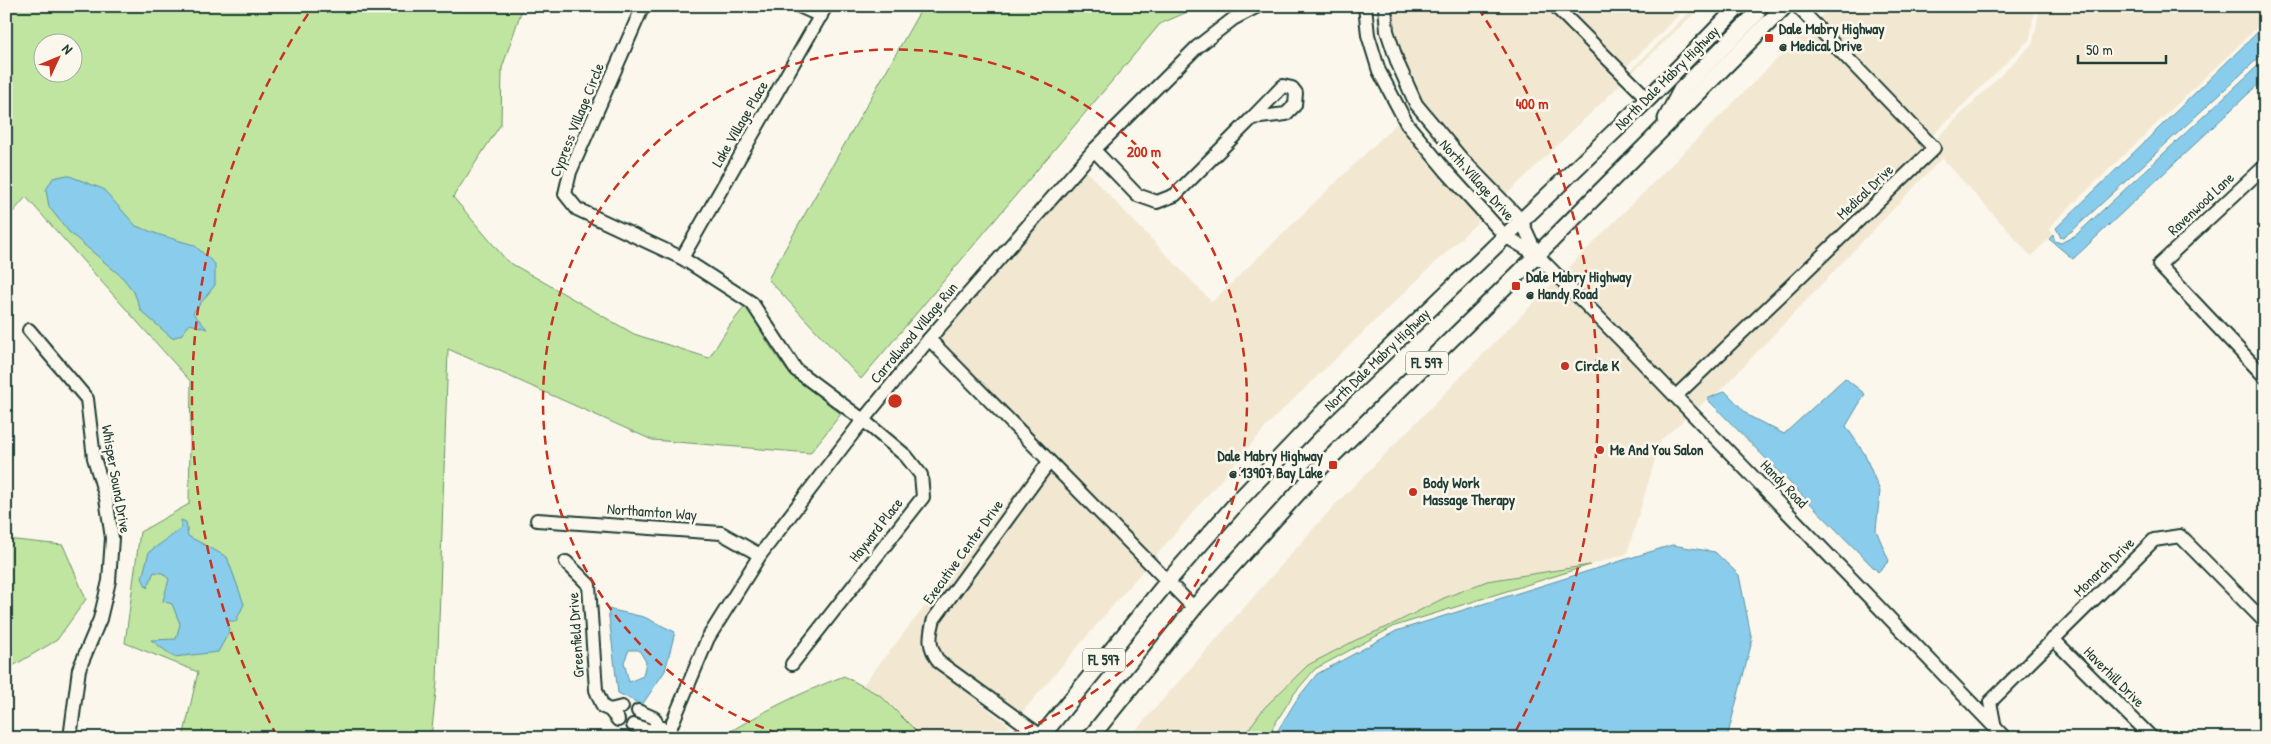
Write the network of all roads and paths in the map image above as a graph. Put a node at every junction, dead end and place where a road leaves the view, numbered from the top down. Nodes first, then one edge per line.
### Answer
1 (643, 6) edge
2 (799, 6) edge
3 (1258, 6) edge
4 (1365, 6) edge
5 (1385, 6) edge
6 (1555, 6) edge
7 (1739, 6) edge
8 (1759, 6) edge
9 (1785, 6) edge
10 (1797, 6) edge
11 (823, 11) edge
12 (1648, 99) junction
13 (1425, 114) junction
14 (1252, 118) dead end
15 (1407, 124) junction
16 (1661, 129) junction
17 (1094, 150) junction
18 (2265, 166) edge
19 (1521, 220) junction
20 (1505, 236) junction
21 (1537, 255) junction
22 (682, 258) junction
23 (742, 296) joint
24 (30, 330) dead end
25 (929, 339) junction
26 (2265, 376) edge
27 (1676, 396) junction
28 (863, 420) junction
29 (1049, 462) junction
30 (537, 520) dead end
31 (760, 554) junction
32 (566, 562) dead end
33 (1168, 581) junction
34 (1194, 608) junction
35 (2265, 622) edge
36 (2053, 639) junction
37 (792, 664) dead end
38 (622, 706) dead end
39 (638, 711) dead end
40 (633, 725) dead end
41 (664, 732) edge
42 (1995, 732) edge
43 (1041, 737) edge
44 (70, 738) edge
45 (1090, 738) edge
46 (2005, 738) edge
47 (2152, 738) edge

1 - 22 street, Cypress Village Circle
2 - 11 street
3 - 17 street, Carrollwood Village Run
4 - 15 street, North Village Drive
5 - 13 street, North Village Drive
6 - 12 street
7 - 12 main road, North Dale Mabry Highway / FL 597
8 - 16 main road
9 - 16 main road, FL 597
10 - 27 street, Medical Drive
11 - 22 street, Lake Village Place
12 - 19 main road, North Dale Mabry Highway / FL 597
13 - 15 street
13 - 19 street, North Village Drive
14 - 17 street
15 - 20 street, North Village Drive
16 - 21 main road, FL 597
17 - 25 street, Carrollwood Village Run
18 - 26 street, Ravenwood Lane
19 - 20 main road, North Dale Mabry Highway / FL 597
19 - 21 street, North Village Drive
20 - 21 street, North Village Drive
20 - 33 main road, North Dale Mabry Highway / FL 597
21 - 27 street, Handy Road
21 - 34 main road, FL 597
22 - 23 street, Cypress Village Circle
23 - 28 street, Hayward Place
24 - 44 street, Whisper Sound Drive
25 - 28 street, Carrollwood Village Run
25 - 29 street
27 - 42 street, Handy Road
28 - 31 street, Carrollwood Village Run
28 - 37 street, Hayward Place
29 - 33 street
29 - 43 street, Executive Center Drive
30 - 31 street, Northamton Way
31 - 41 street, Carrollwood Village Run
32 - 38 street, Greenfield Drive
33 - 34 street
33 - 43 main road, North Dale Mabry Highway / FL 597
34 - 45 main road, FL 597
35 - 36 street, Monarch Drive
36 - 42 street, Monarch Drive
36 - 47 street, Haverhill Drive
39 - 41 street
40 - 41 street
42 - 46 street, Handy Road

